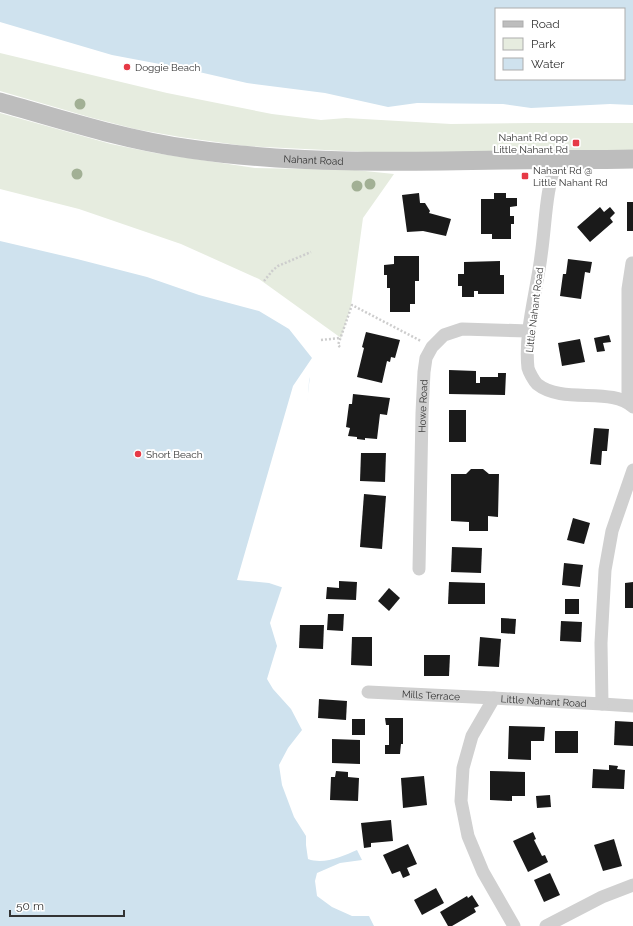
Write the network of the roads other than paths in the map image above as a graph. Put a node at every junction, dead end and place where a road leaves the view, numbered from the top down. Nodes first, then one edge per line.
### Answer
1 (0, 102) edge
2 (633, 159) edge
3 (557, 160) junction
4 (632, 263) dead end
5 (529, 331) junction
6 (630, 404) edge
7 (633, 470) edge
8 (419, 569) dead end
9 (368, 692) dead end
10 (494, 698) junction
11 (602, 704) junction
12 (633, 706) edge
13 (633, 885) edge
14 (514, 926) edge
15 (546, 926) edge

1 - 3 main road, Nahant Road
2 - 3 main road, Nahant Road
3 - 5 street, Little Nahant Road
4 - 6 street
5 - 6 street, Little Nahant Road
5 - 8 street, Howe Road
7 - 11 street, Little Nahant Road
9 - 10 street, Mills Terrace
10 - 11 street, Little Nahant Road
10 - 14 street, Little Nahant Road
11 - 12 street
13 - 15 street

